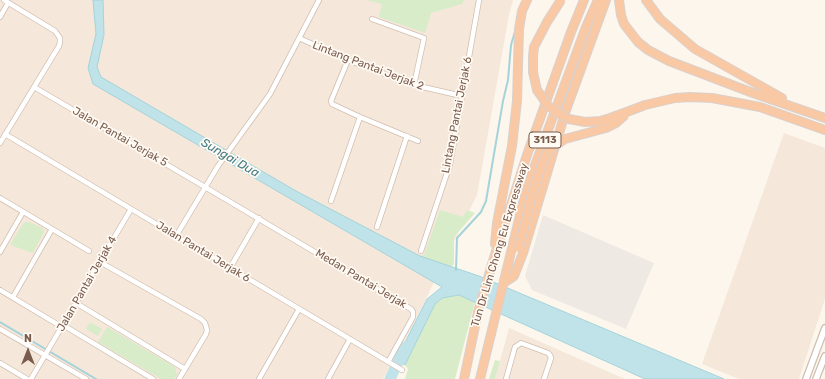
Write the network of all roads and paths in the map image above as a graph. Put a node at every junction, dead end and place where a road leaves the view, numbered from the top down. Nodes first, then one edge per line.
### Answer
1 (320, 0) edge
2 (479, 0) edge
3 (527, 0) edge
4 (561, 0) edge
5 (584, 0) edge
6 (598, 0) edge
7 (606, 0) edge
8 (618, 0) edge
9 (646, 0) edge
10 (6, 1) edge
11 (0, 17) edge
12 (372, 19) dead end
13 (299, 38) junction
14 (348, 60) junction
15 (414, 85) junction
16 (34, 87) junction
17 (462, 96) junction
18 (798, 108) junction
19 (632, 110) junction
20 (360, 117) junction
21 (825, 118) edge
22 (825, 130) edge
23 (5, 134) junction
24 (407, 136) junction
25 (418, 141) dead end
26 (0, 142) edge
27 (205, 187) junction
28 (0, 198) edge
29 (331, 201) dead end
30 (131, 209) junction
31 (23, 212) junction
32 (259, 218) junction
33 (377, 227) dead end
34 (52, 229) junction
35 (176, 236) junction
36 (89, 251) dead end
37 (422, 251) dead end
38 (0, 252) edge
39 (493, 261) junction
40 (100, 262) junction
41 (230, 268) junction
42 (505, 280) junction
43 (0, 290) edge
44 (13, 297) junction
45 (76, 303) junction
46 (299, 309) junction
47 (62, 327) junction
48 (68, 328) dead end
49 (825, 328) edge
50 (0, 329) edge
51 (350, 339) junction
52 (46, 353) junction
53 (825, 356) edge
54 (0, 363) edge
55 (390, 363) junction
56 (185, 369) junction
57 (402, 370) dead end
58 (28, 379) edge
59 (31, 379) edge
60 (86, 379) edge
61 (153, 379) edge
62 (179, 379) edge
63 (259, 379) edge
64 (328, 379) edge
65 (464, 379) edge
66 (480, 379) edge
67 (506, 379) edge
68 (544, 379) edge
69 (806, 379) edge
70 (816, 379) edge

1 - 13 street
2 - 17 street, Lintang Pantai Jerjak 6
3 - 39 highway
4 - 19 highway, bridge
5 - 39 highway, Tun Dr Lim Chong Eu Expressway / 3113
6 - 42 highway, Tun Dr Lim Chong Eu Expressway / 3113
7 - 42 highway
8 - 18 highway
9 - 18 highway
10 - 11 street
10 - 16 street
12 - 15 street
13 - 14 street, Lintang Pantai Jerjak 2
13 - 27 street
14 - 15 street, Lintang Pantai Jerjak 2
14 - 20 street
15 - 17 street, Lintang Pantai Jerjak 2
16 - 23 street
16 - 27 street, Jalan Pantai Jerjak 5
17 - 37 street, Lintang Pantai Jerjak 6
18 - 21 highway
19 - 22 highway
19 - 42 highway, bridge
20 - 24 street
20 - 29 street
23 - 26 street
23 - 30 street, Jalan Pantai Jerjak 6
24 - 25 street
24 - 33 street
27 - 32 street, Medan Pantai Jerjak
27 - 35 street
28 - 31 street
30 - 35 street, Jalan Pantai Jerjak 6
30 - 40 street, Jalan Pantai Jerjak 4
31 - 34 street
31 - 38 street
32 - 41 street
32 - 55 street, Medan Pantai Jerjak
34 - 36 street
34 - 44 street
35 - 41 street, Jalan Pantai Jerjak 6
39 - 65 highway, Tun Dr Lim Chong Eu Expressway / 3113
40 - 45 street, Jalan Pantai Jerjak 4
40 - 56 street
41 - 46 street, Jalan Pantai Jerjak 6
42 - 66 highway, Tun Dr Lim Chong Eu Expressway / 3113
43 - 44 street
44 - 47 street
45 - 47 street, Jalan Pantai Jerjak 4
45 - 56 street
46 - 51 street, Jalan Pantai Jerjak 6
46 - 63 street
47 - 52 street, Jalan Pantai Jerjak 4
48 - 61 street
49 - 69 street
50 - 52 street
51 - 55 street, Jalan Pantai Jerjak 6
51 - 64 street
52 - 59 street, Jalan Pantai Jerjak 4
52 - 60 street
53 - 70 street
54 - 58 street
55 - 57 street, Jalan Pantai Jerjak 6
56 - 62 street
67 - 68 street

